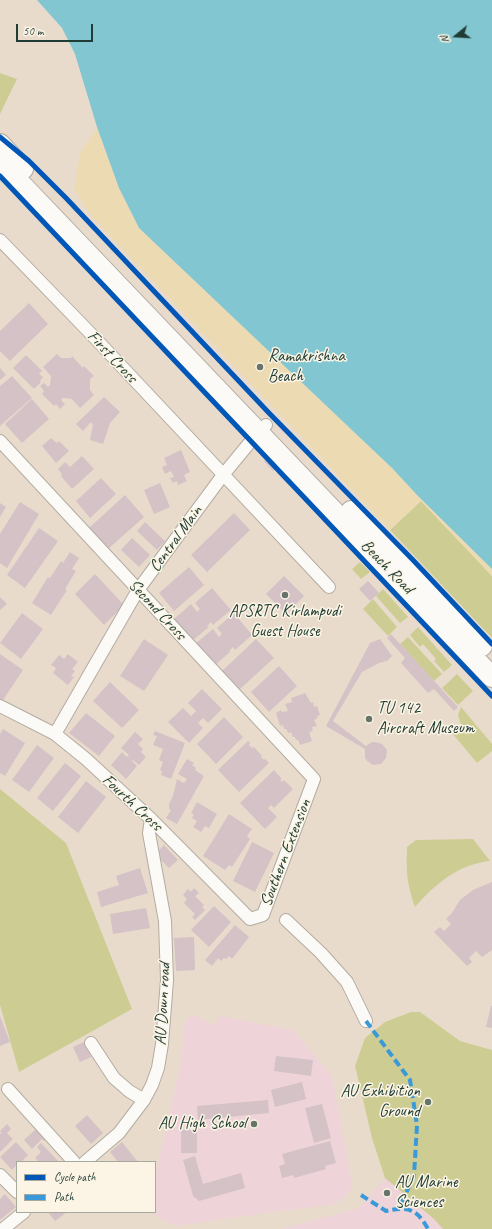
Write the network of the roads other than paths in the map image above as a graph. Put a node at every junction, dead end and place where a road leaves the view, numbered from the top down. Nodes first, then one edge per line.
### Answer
1 (0, 144) edge
2 (0, 162) edge
3 (0, 240) edge
4 (262, 429) junction
5 (0, 441) edge
6 (223, 475) junction
7 (329, 587) dead end
8 (138, 590) junction
9 (492, 658) edge
10 (492, 677) edge
11 (0, 706) edge
12 (55, 734) junction
13 (314, 779) joint
14 (151, 819) junction
15 (250, 919) joint
16 (286, 920) dead end
17 (366, 1021) dead end
18 (91, 1043) dead end
19 (8, 1089) dead end
20 (144, 1100) junction
21 (73, 1161) edge
22 (86, 1161) edge
23 (0, 1175) edge
24 (16, 1191) edge
25 (23, 1213) edge
26 (3, 1229) edge

1 - 4 main road, Beach Road
2 - 4 main road, Beach Road
3 - 6 street, First Cross
4 - 6 street, Central Main
4 - 9 main road, Beach Road
4 - 10 main road, Beach Road
5 - 8 street, Second Cross
6 - 7 street, First Cross
6 - 8 street, Central Main
8 - 12 street, Central Main
8 - 13 street, Second Cross
11 - 12 street, Fourth Cross
12 - 14 street, Fourth Cross
13 - 15 street, Southern Extension
14 - 15 street, Fourth Cross
14 - 20 street, AU Down road
16 - 17 street
18 - 20 street
19 - 21 street
20 - 22 street, AU Down road
23 - 24 street
25 - 26 street

